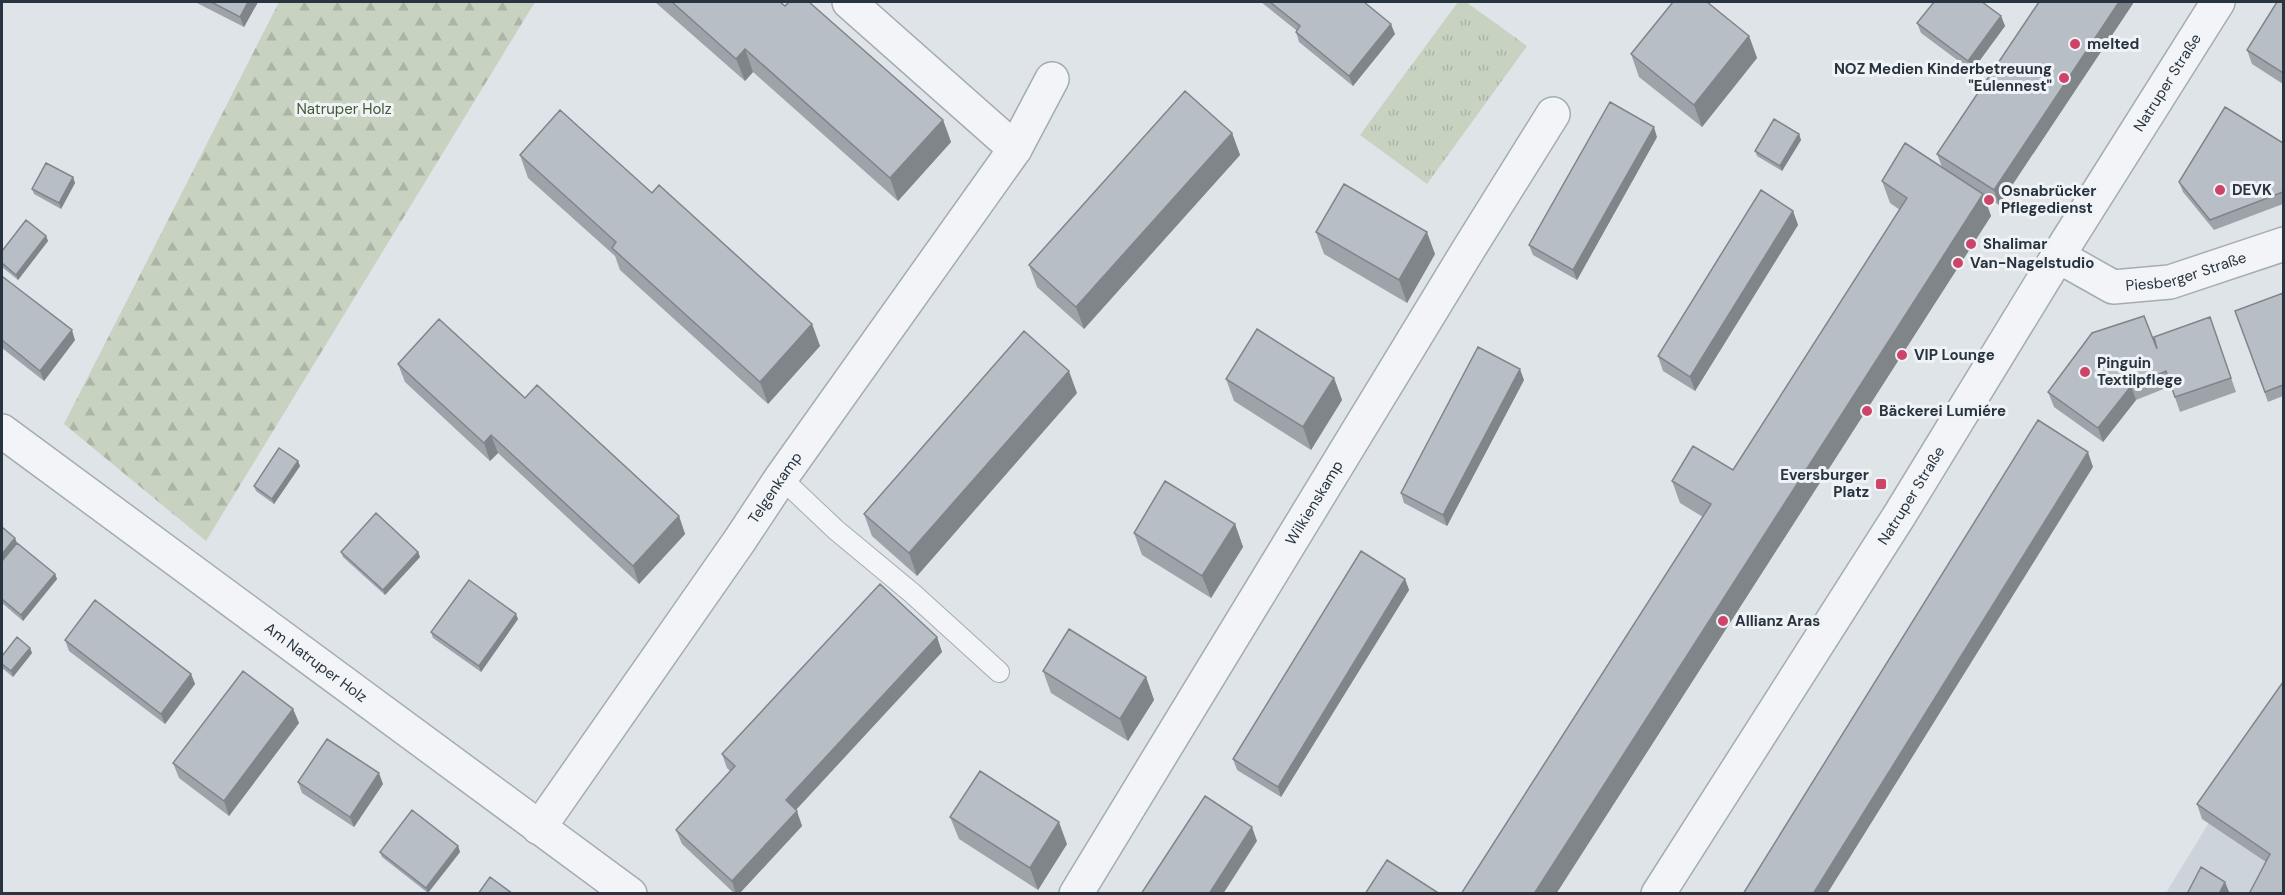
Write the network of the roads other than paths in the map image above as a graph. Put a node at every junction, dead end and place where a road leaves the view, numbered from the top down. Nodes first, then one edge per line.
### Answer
1 (849, 2) edge
2 (2218, 2) edge
3 (1052, 79) dead end
4 (1554, 114) dead end
5 (1015, 149) junction
6 (2283, 244) edge
7 (2058, 256) junction
8 (2, 431) edge
9 (781, 478) junction
10 (999, 672) dead end
11 (538, 828) junction
12 (630, 894) edge
13 (1076, 894) edge
14 (1658, 894) edge

1 - 5 street
2 - 7 street, Natruper Straße
3 - 5 street, Telgenkamp
4 - 13 street, Wilkienskamp
5 - 9 street, Telgenkamp
6 - 7 street, Piesberger Straße
7 - 14 street, Natruper Straße
8 - 11 street, Am Natruper Holz
9 - 10 lane
9 - 11 street, Telgenkamp
11 - 12 street, Am Natruper Holz

